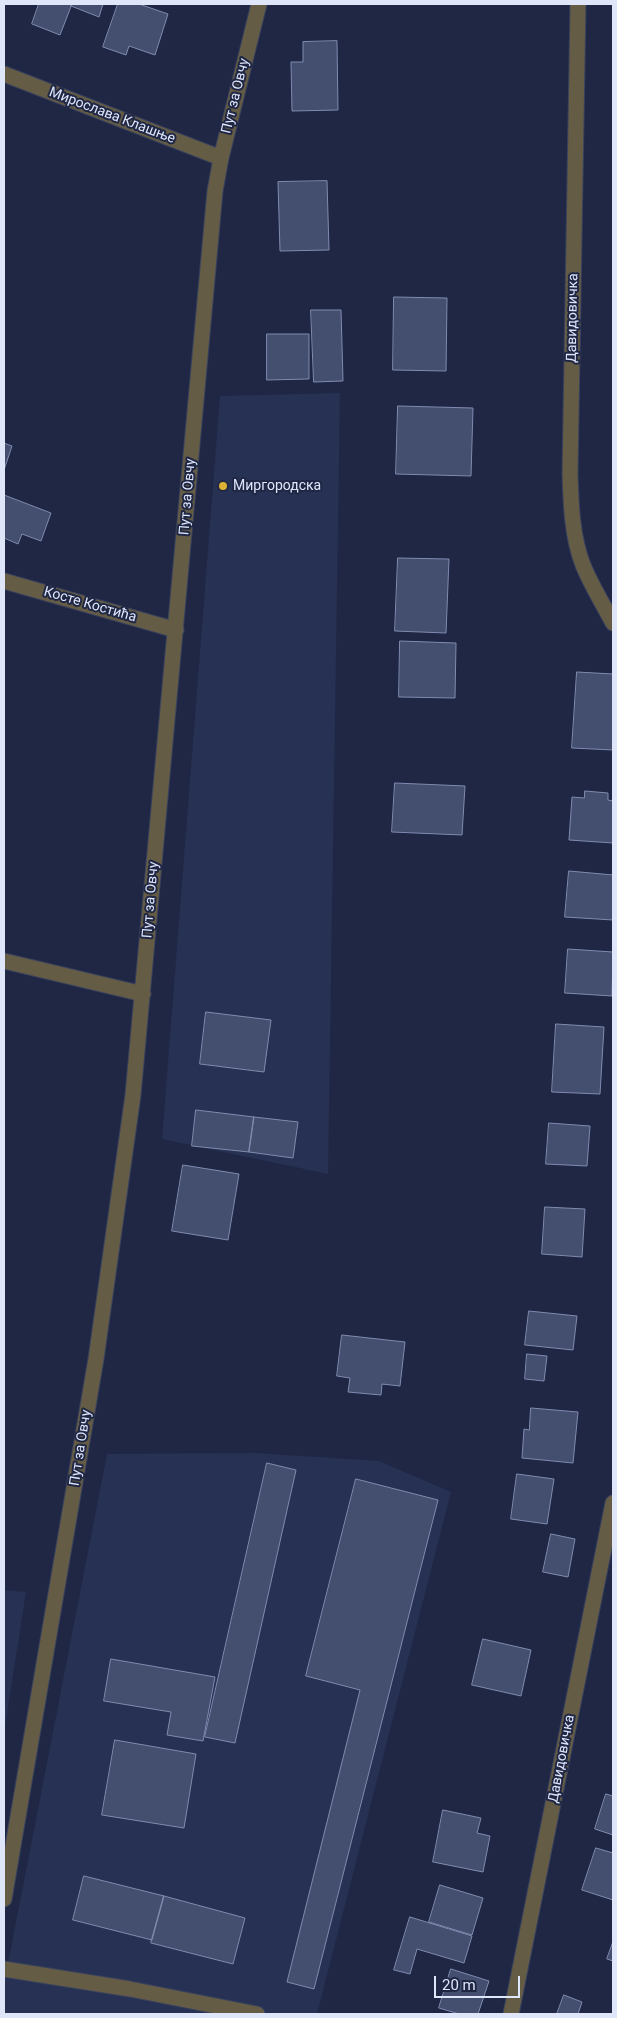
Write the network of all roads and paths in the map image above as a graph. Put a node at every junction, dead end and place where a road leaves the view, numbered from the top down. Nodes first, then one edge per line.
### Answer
1 (259, 4) edge
2 (578, 4) edge
3 (4, 74) edge
4 (221, 158) junction
5 (4, 581) edge
6 (613, 623) edge
7 (176, 630) junction
8 (4, 961) edge
9 (143, 994) junction
10 (613, 1503) edge
11 (4, 1899) edge
12 (4, 1969) edge
13 (257, 2014) edge
14 (510, 2014) edge

1 - 4 street, Пут за Овчу
2 - 6 street, Давидовичка
3 - 4 street, Мирослава Клашње
4 - 7 street, Пут за Овчу
5 - 7 street, Косте Костића
7 - 9 street, Пут за Овчу
8 - 9 street
9 - 11 street, Пут за Овчу
10 - 14 street, Давидовичка
12 - 13 street

